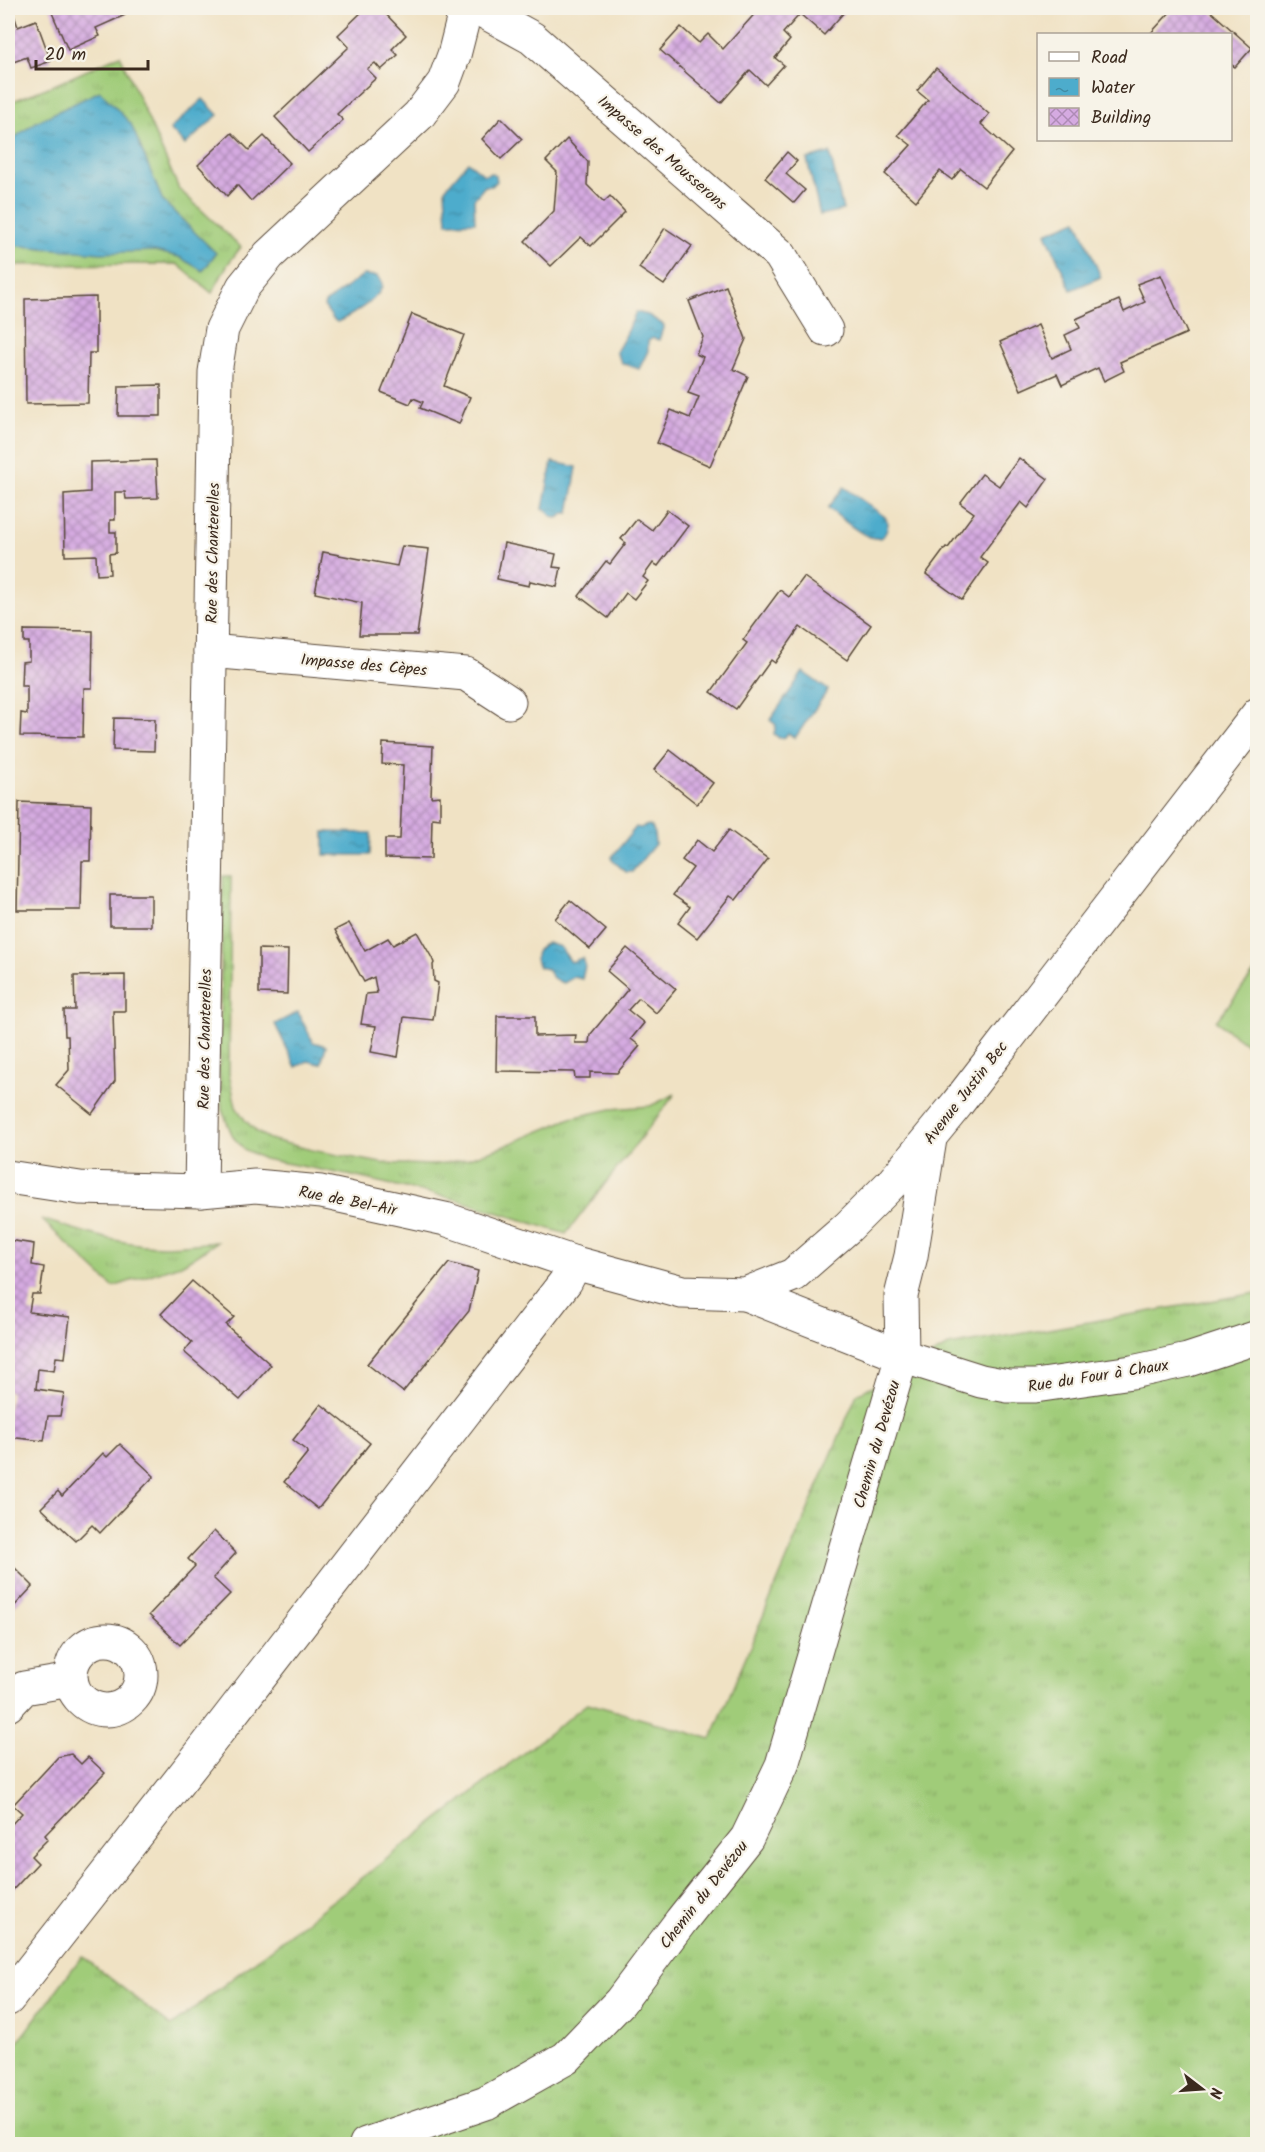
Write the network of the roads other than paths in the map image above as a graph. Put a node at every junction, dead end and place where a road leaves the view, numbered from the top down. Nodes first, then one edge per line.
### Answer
1 (467, 8) edge
2 (826, 330) dead end
3 (210, 651) junction
4 (509, 702) dead end
5 (1257, 714) edge
6 (930, 1137) junction
7 (8, 1177) edge
8 (201, 1191) junction
9 (575, 1263) junction
10 (745, 1294) junction
11 (1257, 1337) edge
12 (902, 1356) junction
13 (71, 1680) dead end
14 (8, 1704) edge
15 (8, 1999) edge
16 (366, 2145) edge

1 - 2 street, Impasse des Mousserons
1 - 3 street, Rue des Chanterelles
3 - 4 street, Impasse des Cèpes
3 - 8 street, Rue des Chanterelles
5 - 6 street, Avenue Justin Bec
6 - 10 street, Avenue Justin Bec
6 - 12 street
7 - 8 street, Rue de Bel-Air
8 - 9 street, Rue de Bel-Air
9 - 10 street, Avenue Justin Bec
9 - 15 street
10 - 12 street, Rue du Four à Chaux
11 - 12 street, Rue du Four à Chaux
12 - 16 street, Chemin du Devézou
13 - 14 street

